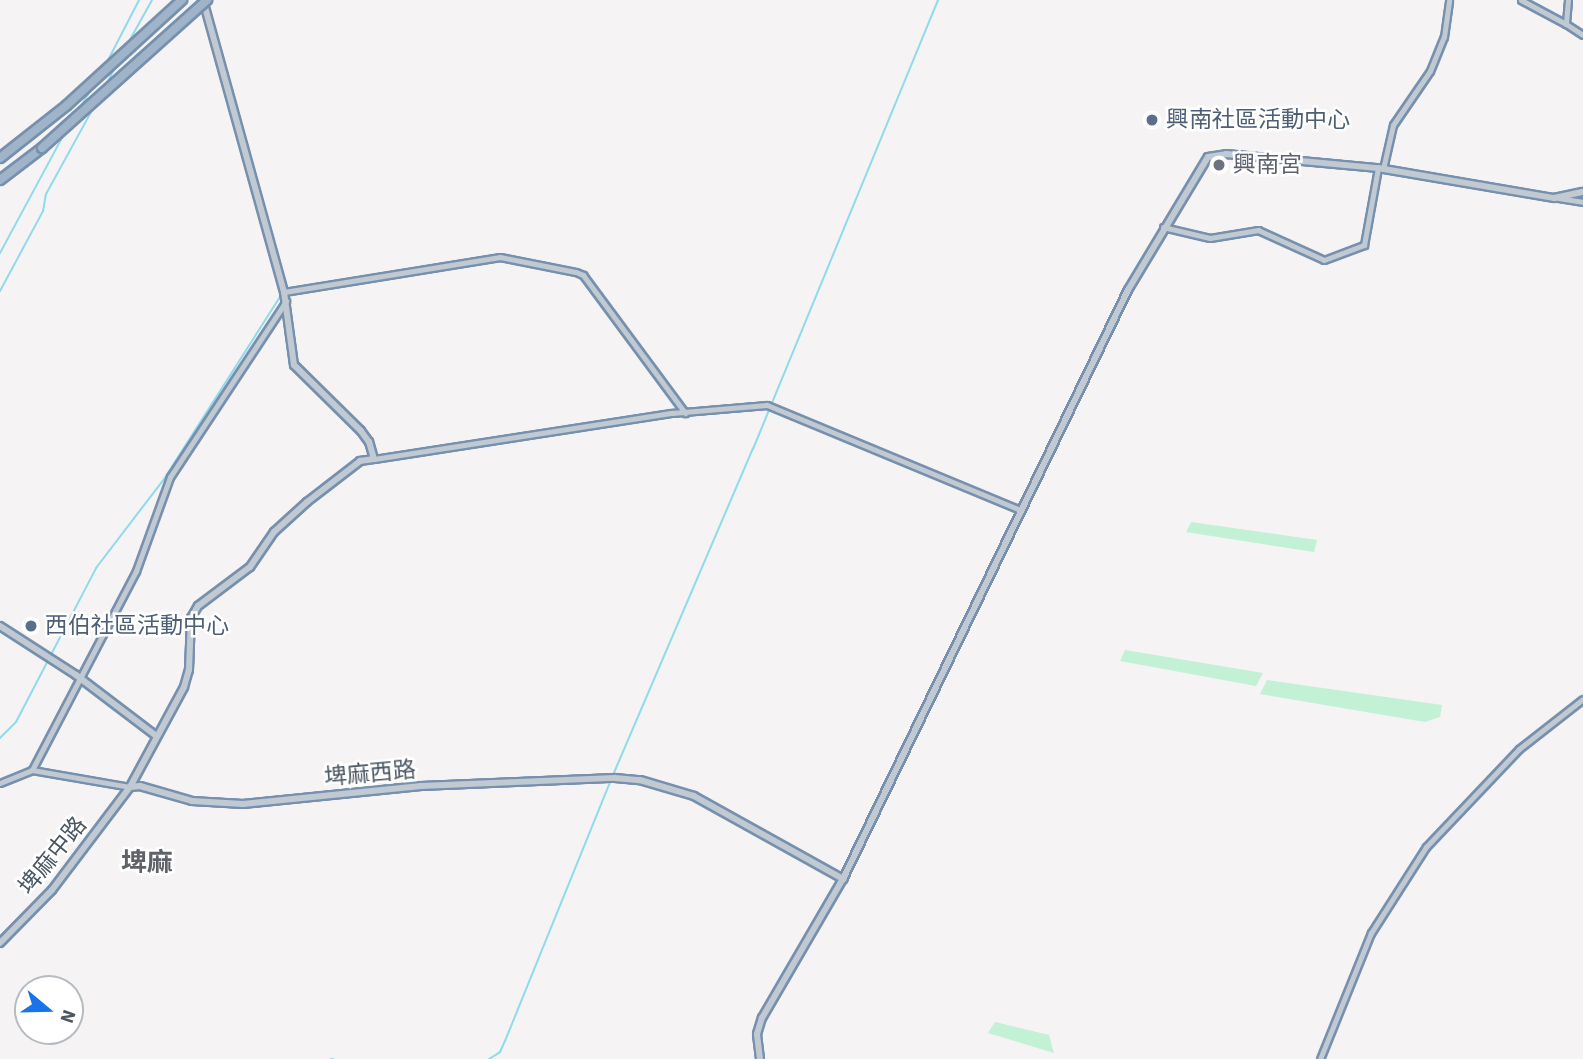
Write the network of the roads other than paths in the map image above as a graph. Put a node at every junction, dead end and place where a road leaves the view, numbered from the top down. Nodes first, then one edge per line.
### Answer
1 (182, 0) edge
2 (205, 0) edge
3 (1449, 0) edge
4 (1521, 0) edge
5 (1568, 0) edge
6 (1566, 24) junction
7 (1583, 35) edge
8 (0, 158) edge
9 (1380, 168) junction
10 (0, 180) edge
11 (1583, 192) edge
12 (1554, 198) junction
13 (1583, 202) edge
14 (1163, 227) junction
15 (284, 292) junction
16 (286, 301) junction
17 (685, 413) junction
18 (374, 459) junction
19 (1021, 510) junction
20 (0, 626) edge
21 (79, 679) junction
22 (1583, 699) edge
23 (155, 735) junction
24 (32, 769) junction
25 (0, 783) edge
26 (130, 787) junction
27 (843, 879) junction
28 (0, 943) edge
29 (760, 1059) edge
30 (1320, 1059) edge

1 - 8 highway
2 - 10 highway, bridge
2 - 15 street
3 - 9 street
4 - 6 street
5 - 6 street
6 - 7 street
9 - 12 street
9 - 14 street
9 - 14 street
11 - 12 street
12 - 13 street
14 - 19 street
15 - 16 street
15 - 17 street
16 - 18 street
16 - 21 street
17 - 18 street
17 - 19 street
18 - 23 street, 埤麻中路
19 - 27 street
20 - 21 street
21 - 23 street
21 - 24 street
22 - 30 street
23 - 26 street, 埤麻中路
24 - 25 street
24 - 26 street
26 - 27 street, 埤麻西路
26 - 28 street, 埤麻中路
27 - 29 street

